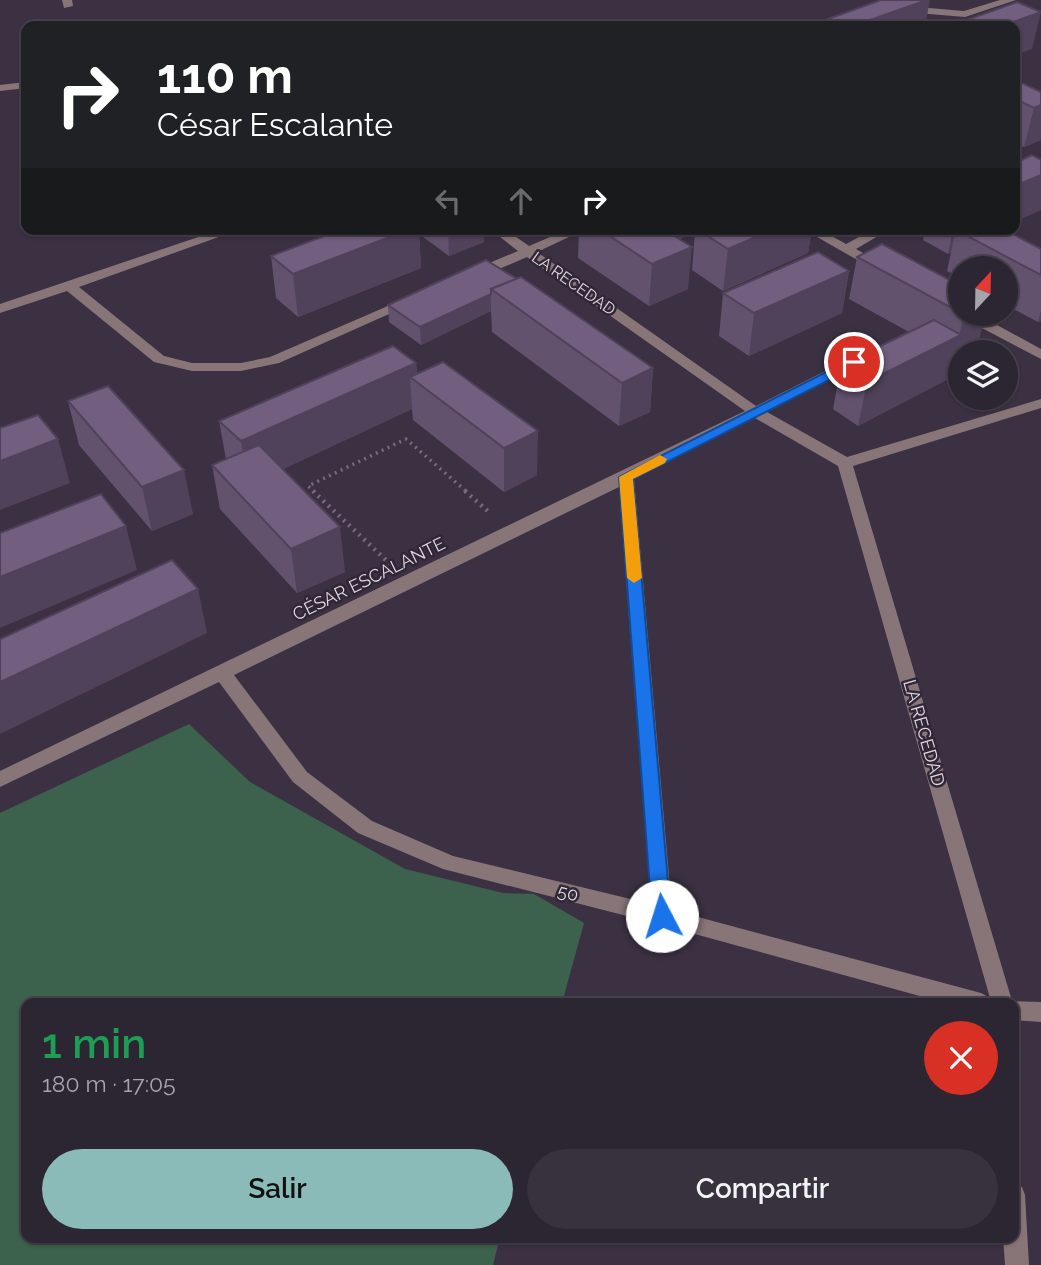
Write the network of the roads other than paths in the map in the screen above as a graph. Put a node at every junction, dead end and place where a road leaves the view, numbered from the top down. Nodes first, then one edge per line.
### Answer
1 (1010, 0) edge
2 (893, 12) edge
3 (21, 86) edge
4 (0, 88) edge
5 (217, 235) edge
6 (505, 235) edge
7 (566, 235) edge
8 (820, 235) edge
9 (873, 235) edge
10 (846, 249) junction
11 (529, 251) junction
12 (892, 274) edge
13 (466, 278) edge
14 (69, 285) junction
15 (427, 294) edge
16 (0, 309) edge
17 (988, 326) edge
18 (1041, 355) edge
19 (854, 362) edge
20 (1037, 404) edge
21 (754, 411) junction
22 (1041, 422) edge
23 (845, 463) junction
24 (626, 477) junction
25 (222, 672) junction
26 (0, 780) edge
27 (662, 916) junction
28 (963, 998) edge
29 (1001, 998) edge
30 (1019, 1010) edge
31 (1041, 1012) edge
32 (1016, 1243) edge
33 (1017, 1265) edge

1 - 2 street
3 - 4 street
5 - 14 street
6 - 11 street, LA RECEDAD
7 - 11 street
8 - 10 street
9 - 10 street
10 - 12 street
11 - 13 street
11 - 21 street, LA RECEDAD
14 - 15 street
14 - 16 street
17 - 18 street
19 - 21 street, CÉSAR ESCALANTE
20 - 22 street
20 - 23 street
21 - 23 street
21 - 24 street, CÉSAR ESCALANTE
23 - 29 street, LA RECEDAD
24 - 25 street, CÉSAR ESCALANTE
24 - 27 street
25 - 26 street, CÉSAR ESCALANTE
25 - 27 street, 50
27 - 28 street, 50
30 - 31 street
32 - 33 street

